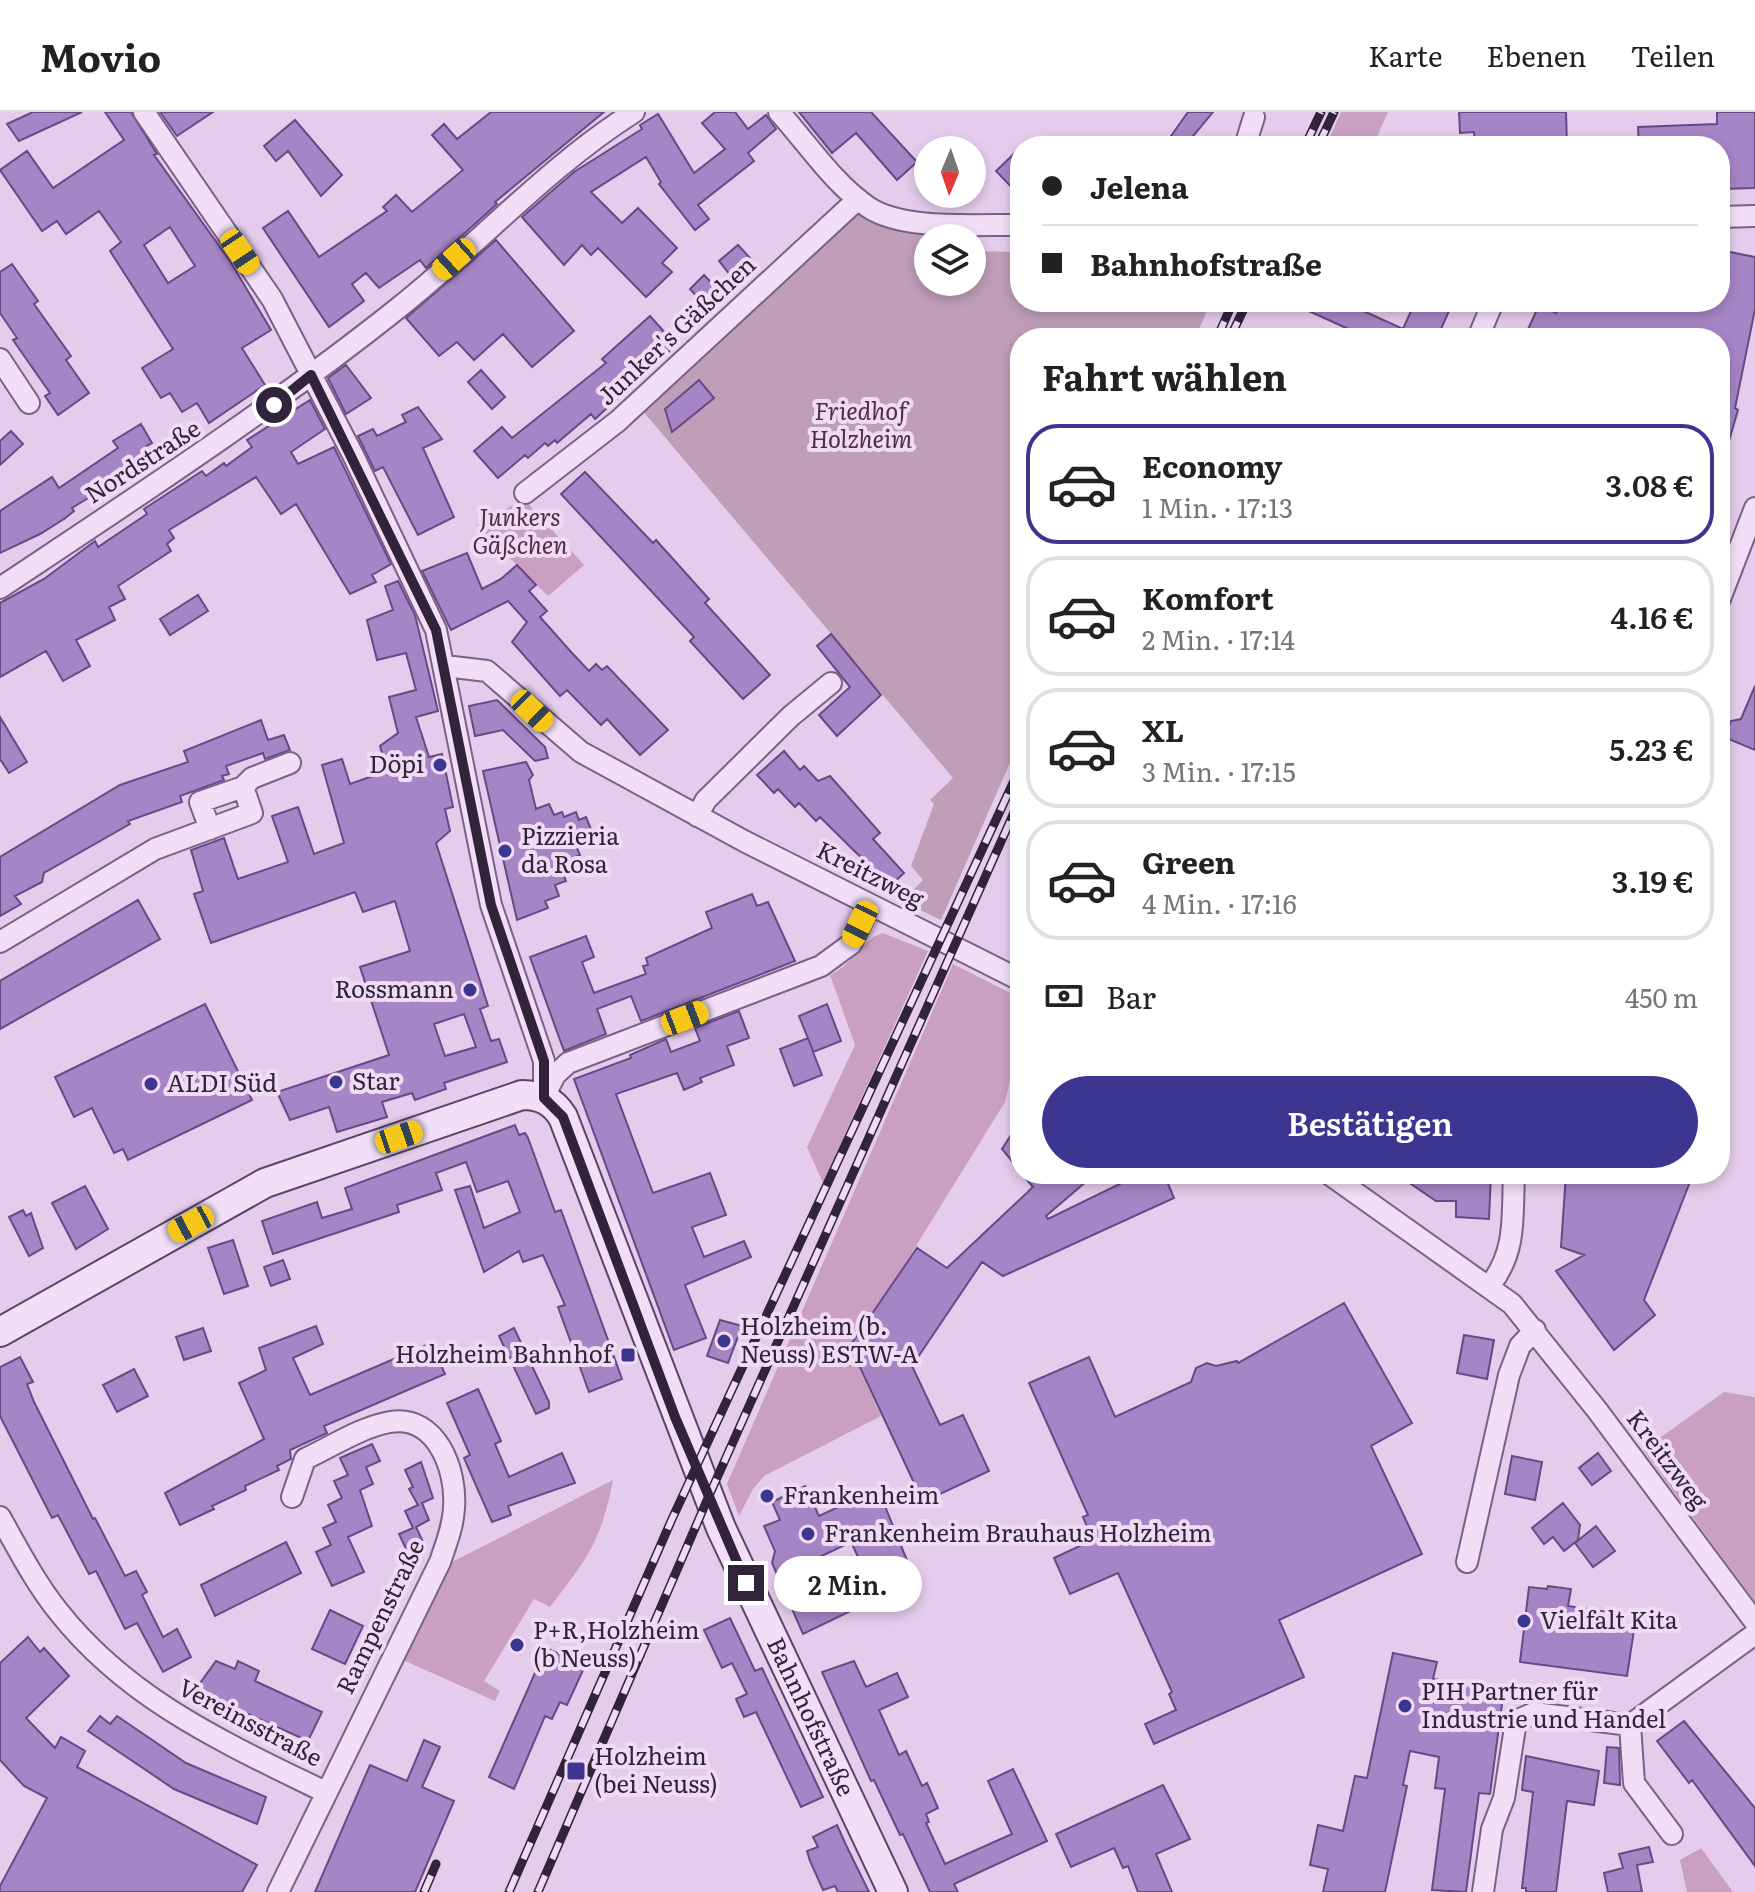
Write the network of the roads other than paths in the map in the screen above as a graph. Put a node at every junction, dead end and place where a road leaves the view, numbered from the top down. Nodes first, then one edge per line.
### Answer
1 (144, 112) edge
2 (634, 112) edge
3 (779, 112) edge
4 (1254, 117) dead end
5 (1248, 136) edge
6 (858, 199) junction
7 (1755, 216) edge
8 (1730, 217) edge
9 (1010, 224) edge
10 (0, 359) edge
11 (311, 375) junction
12 (29, 403) dead end
13 (525, 493) dead end
14 (1755, 508) edge
15 (1730, 573) edge
16 (0, 588) edge
17 (445, 666) junction
18 (831, 683) dead end
19 (290, 763) dead end
20 (243, 787) junction
21 (697, 816) junction
22 (210, 829) junction
23 (870, 905) junction
24 (0, 942) edge
25 (1010, 975) edge
26 (544, 1098) junction
27 (1344, 1184) edge
28 (1513, 1184) edge
29 (1490, 1285) junction
30 (1535, 1330) junction
31 (0, 1332) edge
32 (292, 1497) dead end
33 (0, 1517) edge
34 (1467, 1562) dead end
35 (1755, 1622) edge
36 (1755, 1634) edge
37 (1630, 1725) junction
38 (325, 1792) junction
39 (1672, 1834) dead end
40 (278, 1892) edge
41 (893, 1892) edge
42 (1483, 1892) edge

1 - 11 street
2 - 11 street, Nordstraße
3 - 6 street
4 - 5 street
6 - 9 street
6 - 13 street, Junker's Gäßchen
7 - 8 street
10 - 12 street
11 - 16 street, Nordstraße
11 - 17 street
14 - 15 street
17 - 21 street, Kreitzweg
17 - 26 street
18 - 21 street
19 - 20 street
20 - 22 street
20 - 22 street
21 - 23 street, Kreitzweg
22 - 24 street
23 - 25 street, Kreitzweg
23 - 26 street
26 - 31 main road
26 - 41 main road, Bahnhofstraße
27 - 29 street, Kreitzweg
28 - 29 street
29 - 30 street, Kreitzweg
30 - 34 street
30 - 35 street, Kreitzweg
32 - 38 street, Rampenstraße
33 - 38 street, Vereinsstraße
36 - 37 street
37 - 39 street
37 - 42 street
38 - 40 street, Rampenstraße

